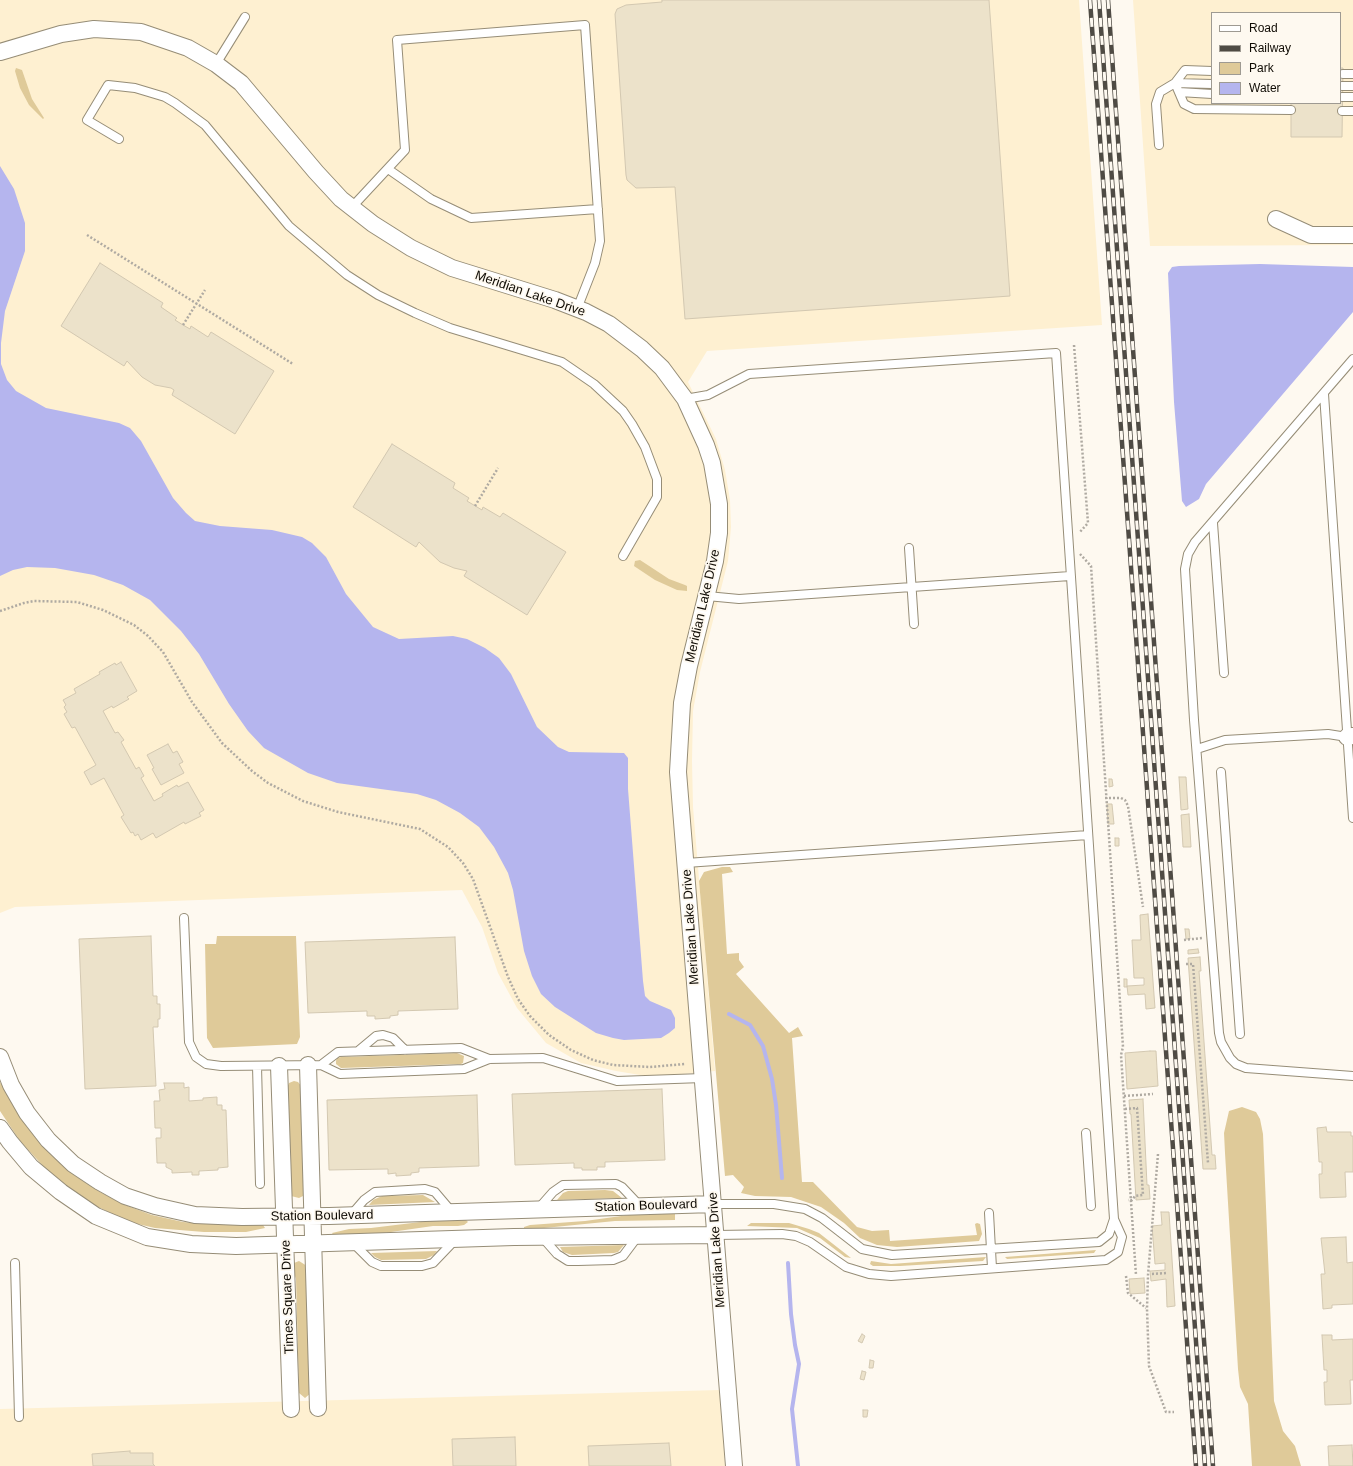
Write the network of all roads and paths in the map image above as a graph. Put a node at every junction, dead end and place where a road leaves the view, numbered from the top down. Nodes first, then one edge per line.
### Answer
1 (245, 17) dead end
2 (0, 52) edge
3 (216, 64) junction
4 (1211, 71) edge
5 (1343, 74) dead end
6 (1353, 74) edge
7 (1175, 83) junction
8 (1211, 84) edge
9 (1342, 86) dead end
10 (1353, 86) edge
11 (1179, 92) junction
12 (1211, 94) edge
13 (1342, 97) dead end
14 (1353, 97) edge
15 (1291, 110) dead end
16 (1342, 111) dead end
17 (1353, 111) edge
18 (119, 139) dead end
19 (1159, 145) dead end
20 (388, 169) junction
21 (352, 207) junction
22 (598, 209) junction
23 (1276, 219) dead end
24 (87, 235) dead end
25 (1353, 235) edge
26 (205, 290) dead end
27 (196, 304) junction
28 (577, 309) junction
29 (183, 325) dead end
30 (1074, 345) dead end
31 (1353, 359) edge
32 (293, 364) dead end
33 (1324, 394) junction
34 (685, 399) junction
35 (498, 468) dead end
36 (475, 506) dead end
37 (1213, 523) junction
38 (1079, 540) dead end
39 (1080, 547) dead end
40 (909, 548) dead end
41 (623, 556) dead end
42 (1070, 576) junction
43 (912, 586) junction
44 (707, 596) junction
45 (0, 611) edge
46 (914, 624) dead end
47 (1224, 673) dead end
48 (1350, 736) edge
49 (1197, 749) junction
50 (1221, 772) dead end
51 (1105, 798) junction
52 (1353, 818) edge
53 (1088, 835) junction
54 (686, 863) junction
55 (1144, 907) dead end
56 (184, 918) dead end
57 (1186, 964) dead end
58 (1240, 1034) dead end
59 (405, 1050) junction
60 (358, 1051) junction
61 (0, 1057) edge
62 (489, 1059) junction
63 (685, 1064) dead end
64 (314, 1065) junction
65 (257, 1066) junction
66 (280, 1066) junction
67 (1353, 1076) edge
68 (703, 1078) junction
69 (1154, 1094) dead end
70 (1124, 1096) junction
71 (1125, 1109) junction
72 (0, 1128) edge
73 (1086, 1133) dead end
74 (5, 1141) edge
75 (1158, 1154) dead end
76 (1208, 1163) dead end
77 (260, 1184) dead end
78 (1130, 1200) junction
79 (714, 1204) junction
80 (639, 1205) junction
81 (1091, 1206) dead end
82 (537, 1210) junction
83 (453, 1213) junction
84 (989, 1213) dead end
85 (351, 1215) junction
86 (313, 1216) junction
87 (285, 1217) junction
88 (1114, 1219) junction
89 (716, 1235) junction
90 (542, 1236) junction
91 (639, 1236) junction
92 (455, 1239) junction
93 (353, 1243) junction
94 (314, 1244) junction
95 (286, 1245) junction
96 (991, 1249) junction
97 (15, 1263) dead end
98 (992, 1268) junction
99 (1167, 1273) dead end
100 (1152, 1274) dead end
101 (1136, 1275) dead end
102 (1126, 1276) dead end
103 (1147, 1309) junction
104 (318, 1408) dead end
105 (291, 1409) dead end
106 (1174, 1412) dead end
107 (19, 1417) dead end
108 (734, 1466) edge

1 - 3 lane
2 - 3 street, Meridian Lake Drive
3 - 21 street, Meridian Lake Drive
4 - 7 lane
5 - 6 lane
7 - 8 lane
7 - 11 lane
7 - 19 lane
9 - 10 lane
11 - 12 lane
11 - 15 lane
13 - 14 lane
16 - 17 lane
18 - 41 lane
20 - 21 lane
20 - 22 lane
20 - 22 lane
21 - 28 street, Meridian Lake Drive
22 - 28 lane
23 - 25 street
24 - 27 path
26 - 27 path
27 - 29 path
27 - 32 path
28 - 34 street, Meridian Lake Drive
30 - 38 path
31 - 33 lane
33 - 37 lane
33 - 48 lane
34 - 42 lane
34 - 44 street, Meridian Lake Drive
35 - 36 path
37 - 47 lane
37 - 49 lane
39 - 51 path
40 - 43 lane
42 - 43 lane
42 - 53 lane
43 - 44 lane
43 - 46 lane
44 - 54 street, Meridian Lake Drive
45 - 63 path
48 - 49 lane
48 - 52 lane
49 - 67 lane
50 - 58 lane
51 - 55 path
51 - 70 path
53 - 54 lane
53 - 88 lane
54 - 68 street, Meridian Lake Drive
56 - 65 lane
57 - 76 path
59 - 60 lane
59 - 60 lane
59 - 62 lane
60 - 64 lane
61 - 87 street, Station Boulevard
62 - 64 lane
62 - 68 lane
64 - 66 lane
64 - 86 street, Times Square Drive
65 - 66 lane
65 - 77 lane
66 - 87 street, Times Square Drive
68 - 79 street, Meridian Lake Drive
69 - 70 path
70 - 71 path
71 - 78 path
71 - 78 path
72 - 74 street, Station Boulevard
73 - 81 lane
74 - 95 street, Station Boulevard
75 - 103 path
78 - 101 path
79 - 80 street, Station Boulevard
79 - 89 street, Meridian Lake Drive
79 - 96 lane
80 - 82 street, Station Boulevard
80 - 82 lane
82 - 83 street, Station Boulevard
83 - 85 street, Station Boulevard
83 - 85 lane
84 - 96 lane
85 - 86 street, Station Boulevard
86 - 87 street, Station Boulevard
86 - 94 street, Times Square Drive
87 - 95 street, Times Square Drive
88 - 96 lane
88 - 98 lane
89 - 91 street, Station Boulevard
89 - 98 lane
89 - 108 street, Meridian Lake Drive
90 - 91 street, Station Boulevard
90 - 91 lane
90 - 92 street, Station Boulevard
92 - 93 street, Station Boulevard
92 - 93 lane
93 - 94 street, Station Boulevard
94 - 95 street, Station Boulevard
94 - 104 street, Times Square Drive
95 - 105 street, Times Square Drive
96 - 98 lane
97 - 107 lane
99 - 100 path
102 - 103 path
103 - 106 path

